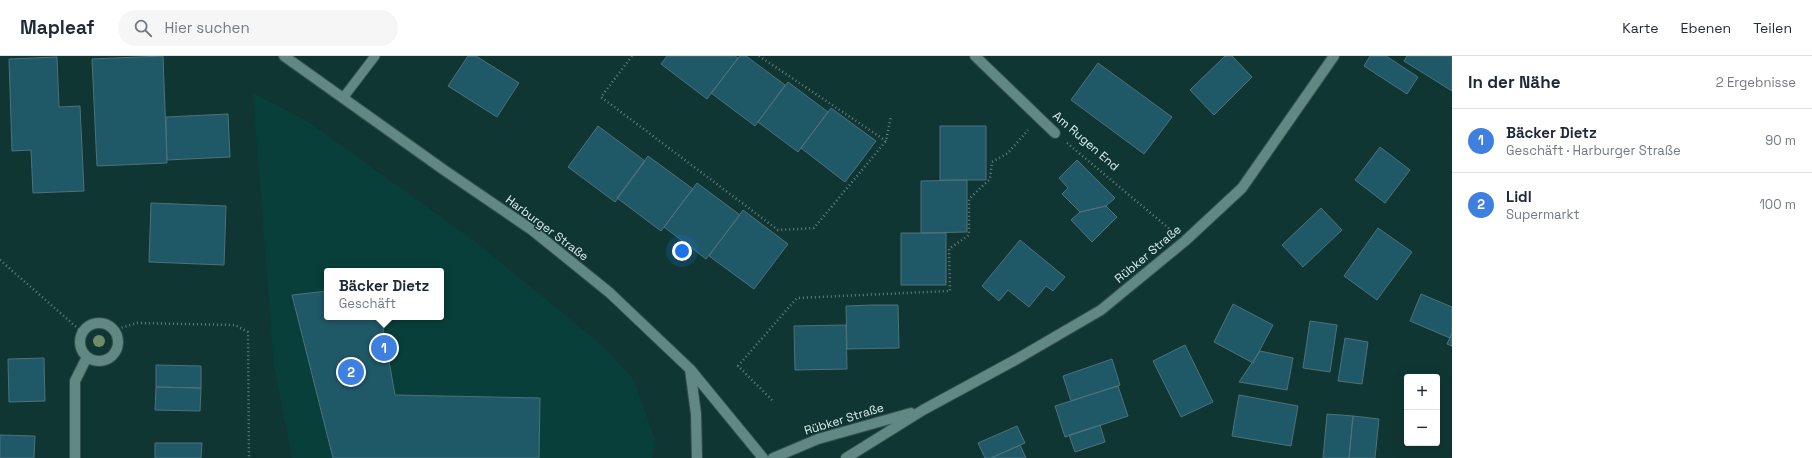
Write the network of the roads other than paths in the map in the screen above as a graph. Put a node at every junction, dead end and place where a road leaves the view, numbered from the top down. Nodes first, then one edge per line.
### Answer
1 (284, 56) edge
2 (375, 56) edge
3 (975, 56) edge
4 (1334, 56) edge
5 (343, 98) junction
6 (1055, 133) road end
7 (87, 357) junction
8 (690, 369) junction
9 (923, 410) junction
10 (855, 455) edge
11 (75, 458) edge
12 (697, 458) edge
13 (763, 458) edge
14 (773, 458) edge
15 (846, 458) edge

1 - 5 street, Harburger Straße
2 - 5 lane
3 - 6 street, Am Rugen End
4 - 9 street, Rübker Straße
5 - 8 street, Harburger Straße
7 - 7 street
7 - 11 street
8 - 12 street
8 - 13 street, Harburger Straße
9 - 10 street, Rübker Straße
9 - 14 street, Rübker Straße
10 - 15 street, Rübker Straße

